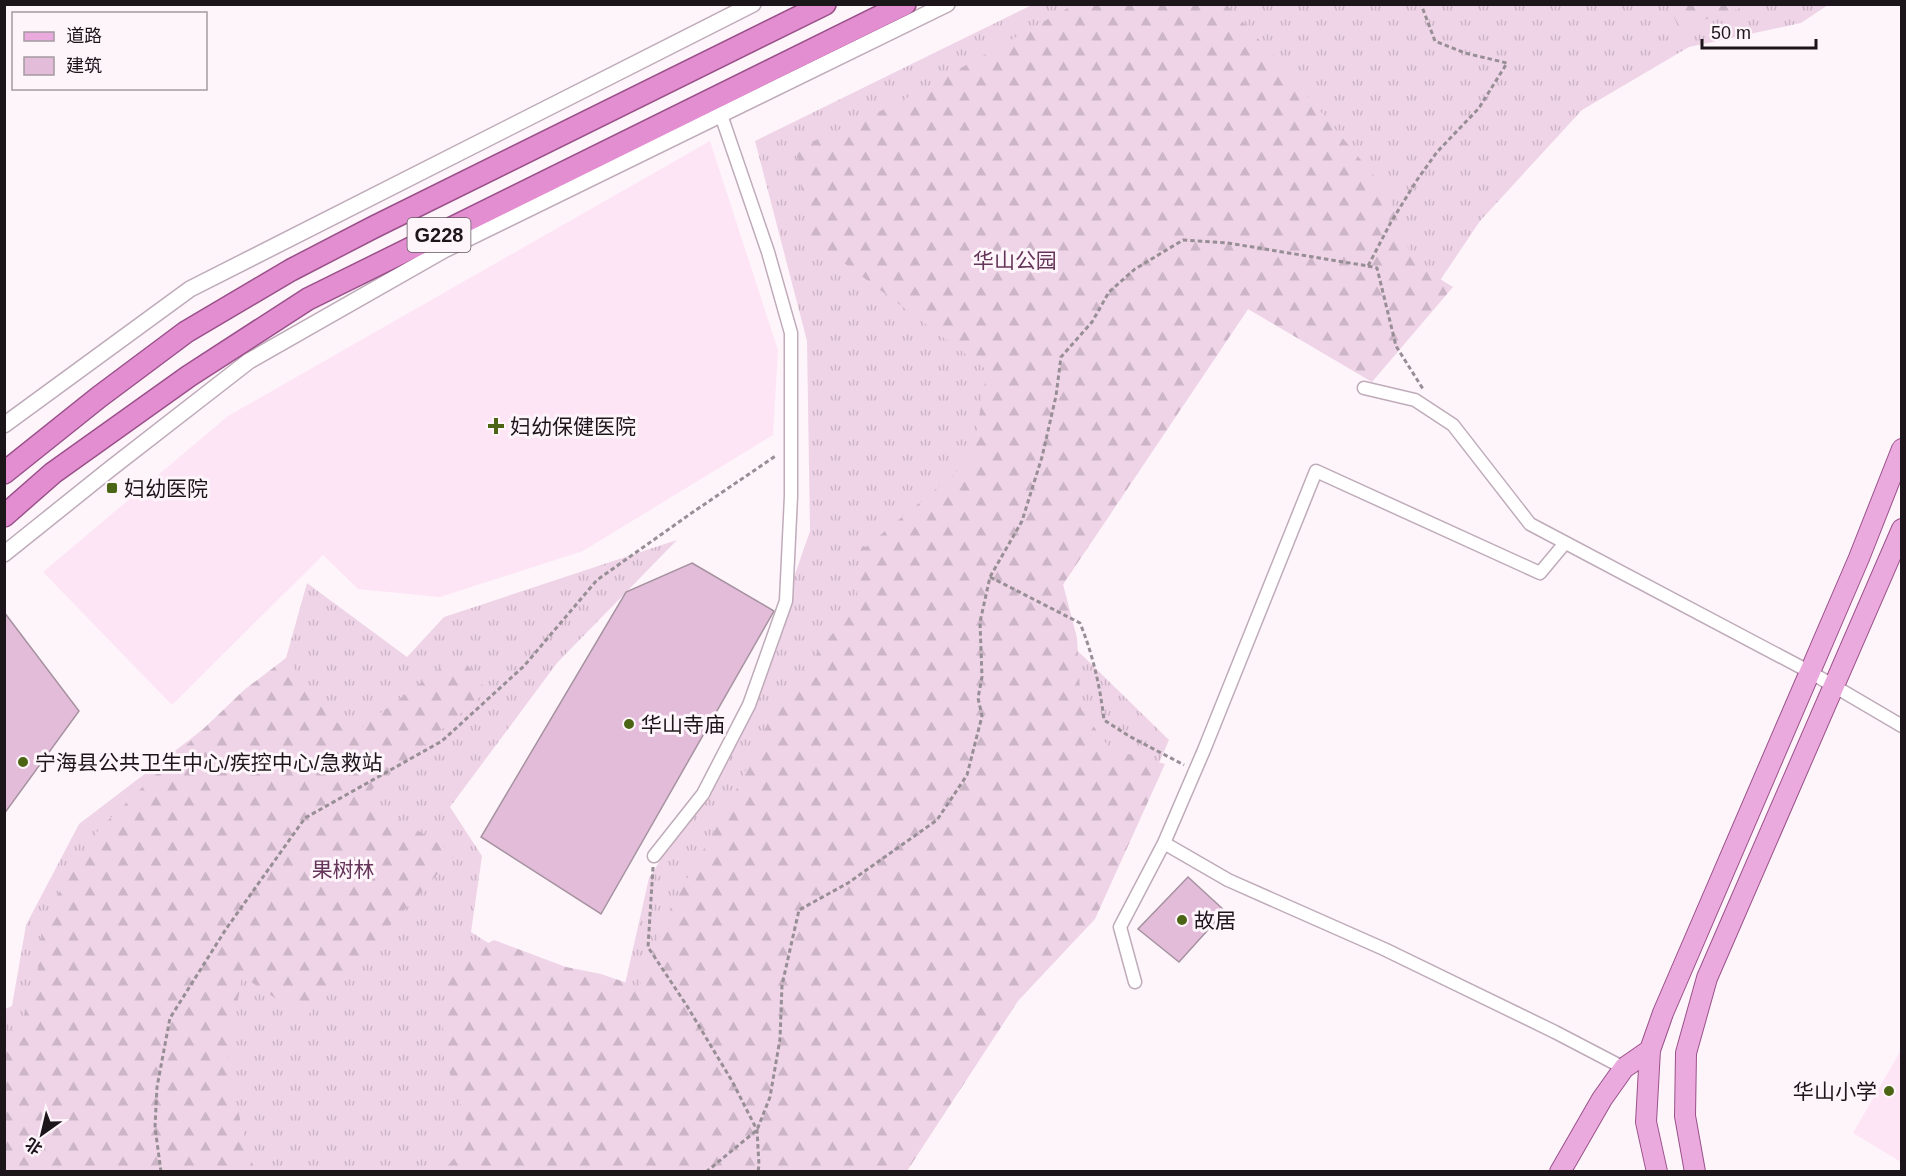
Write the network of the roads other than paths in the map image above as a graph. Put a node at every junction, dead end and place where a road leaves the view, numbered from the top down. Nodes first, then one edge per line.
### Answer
1 (753, 4) edge
2 (905, 4) edge
3 (947, 4) edge
4 (811, 7) edge
5 (721, 115) junction
6 (1364, 388) dead end
7 (4, 425) edge
8 (1902, 449) edge
9 (4, 473) edge
10 (4, 516) edge
11 (1902, 530) edge
12 (1565, 543) junction
13 (1897, 546) edge
14 (4, 554) edge
15 (1810, 672) junction
16 (1834, 688) junction
17 (1902, 726) edge
18 (1164, 843) junction
19 (654, 856) road end
20 (1135, 982) dead end
21 (1650, 1050) junction
22 (1624, 1068) junction
23 (1560, 1172) edge
24 (1657, 1172) edge
25 (1695, 1172) edge

1 - 7 street
2 - 10 highway, G228
3 - 5 street
4 - 9 highway, G228
5 - 14 street
5 - 19 street
6 - 12 street
8 - 15 main road
11 - 13 main road
12 - 15 street
12 - 18 street
13 - 16 main road
15 - 16 street
15 - 21 main road
16 - 17 street
16 - 25 main road
18 - 20 street
18 - 22 street
21 - 22 main road
21 - 24 main road
22 - 23 main road

